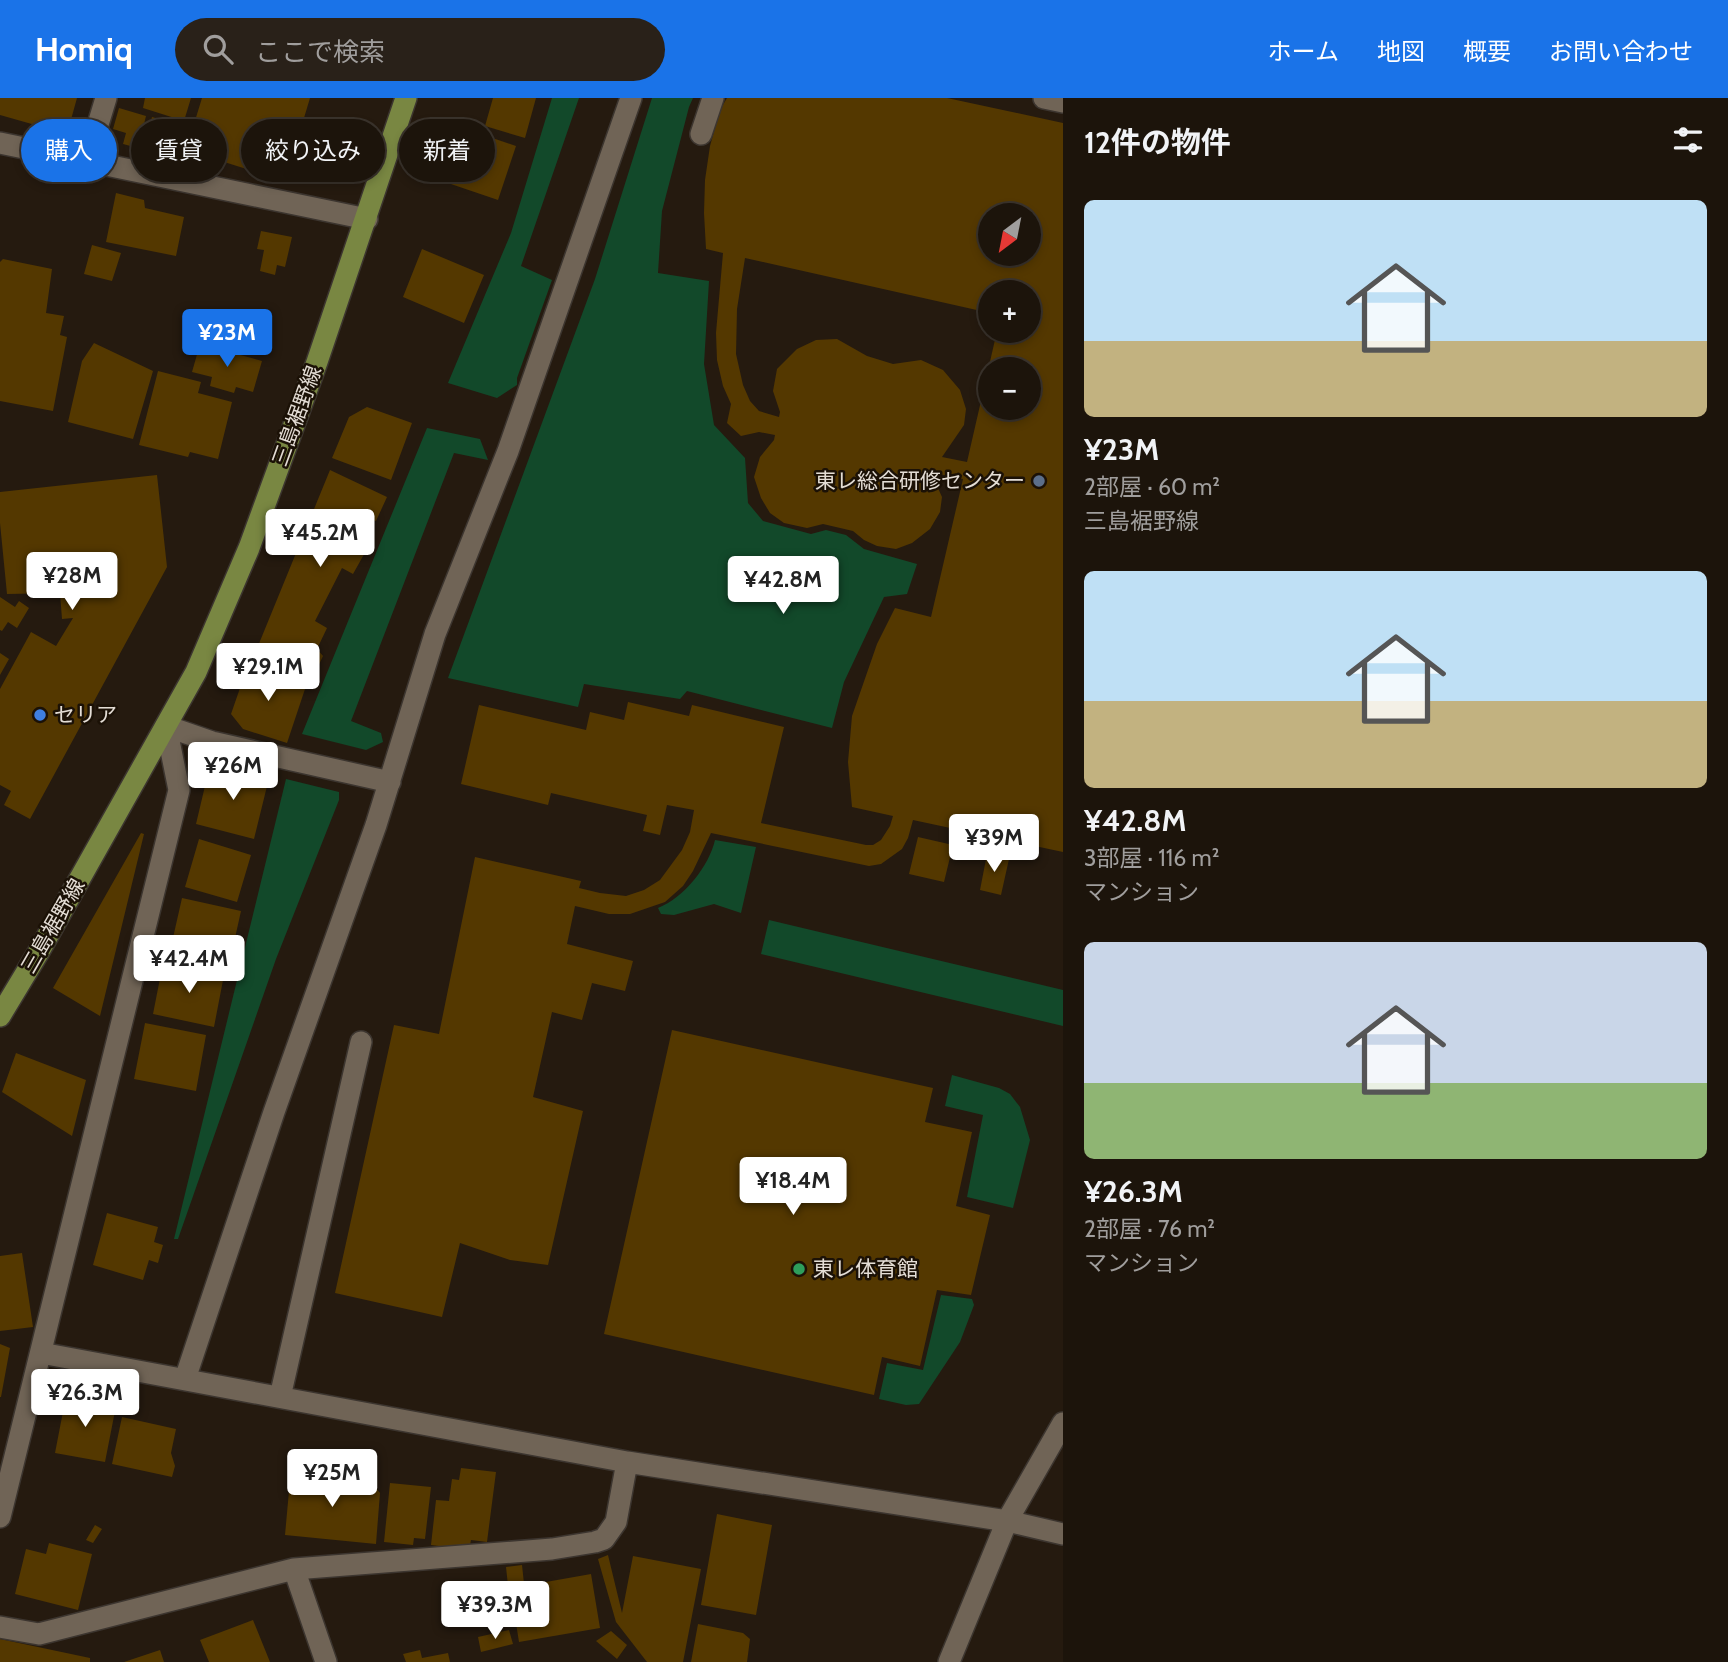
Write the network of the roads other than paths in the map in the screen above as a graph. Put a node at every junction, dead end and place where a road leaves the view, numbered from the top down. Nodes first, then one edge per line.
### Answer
1 (106, 98) edge
2 (405, 98) edge
3 (631, 98) edge
4 (713, 98) edge
5 (1044, 98) edge
6 (1063, 102) edge
7 (100, 119) edge
8 (701, 134) dead end
9 (0, 143) edge
10 (21, 147) edge
11 (117, 167) edge
12 (367, 219) junction
13 (166, 726) junction
14 (390, 782) junction
15 (0, 1016) edge
16 (361, 1042) dead end
17 (41, 1353) junction
18 (185, 1379) junction
19 (280, 1397) junction
20 (1063, 1423) edge
21 (627, 1462) junction
22 (0, 1517) edge
23 (1007, 1521) junction
24 (1063, 1534) edge
25 (294, 1569) junction
26 (0, 1627) edge
27 (326, 1662) edge
28 (948, 1662) edge

1 - 7 street
2 - 12 main road, 三島裾野線
3 - 14 street
4 - 8 street
5 - 6 street
9 - 10 street
11 - 12 street
12 - 13 main road, 三島裾野線
13 - 14 street
13 - 15 main road, 三島裾野線
13 - 17 street
14 - 18 street
16 - 19 street
17 - 18 street
17 - 22 street
18 - 19 street
19 - 21 street
20 - 23 street
21 - 23 street
21 - 25 street
23 - 24 street
23 - 28 street
25 - 26 street
25 - 27 street

